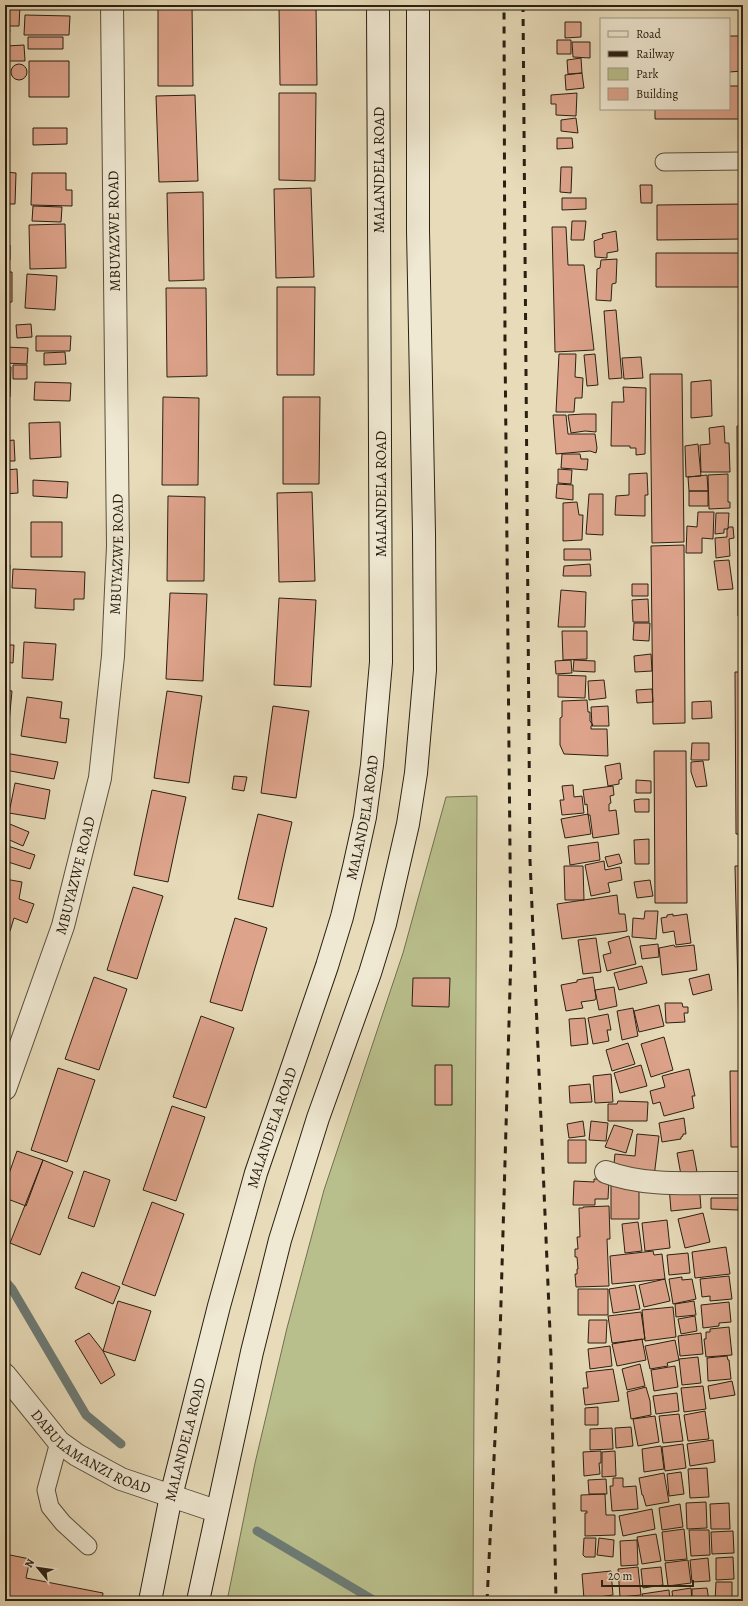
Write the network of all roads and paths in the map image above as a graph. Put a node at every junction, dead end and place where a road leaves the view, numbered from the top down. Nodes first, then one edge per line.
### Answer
1 (112, 5) edge
2 (378, 5) edge
3 (418, 5) edge
4 (743, 161) edge
5 (664, 162) dead end
6 (5, 1089) edge
7 (606, 1172) dead end
8 (743, 1183) edge
9 (5, 1375) edge
10 (59, 1442) junction
11 (170, 1496) junction
12 (216, 1511) junction
13 (88, 1546) dead end
14 (150, 1601) edge
15 (198, 1601) edge

1 - 6 main road, MBUYAZWE ROAD
2 - 11 main road, MALANDELA ROAD
3 - 12 main road
4 - 5 lane
7 - 8 main road
9 - 10 main road, DABULAMANZI ROAD
10 - 11 main road, DABULAMANZI ROAD
10 - 13 lane
11 - 12 main road, DABULAMANZI ROAD
11 - 14 main road, MALANDELA ROAD
12 - 15 main road

